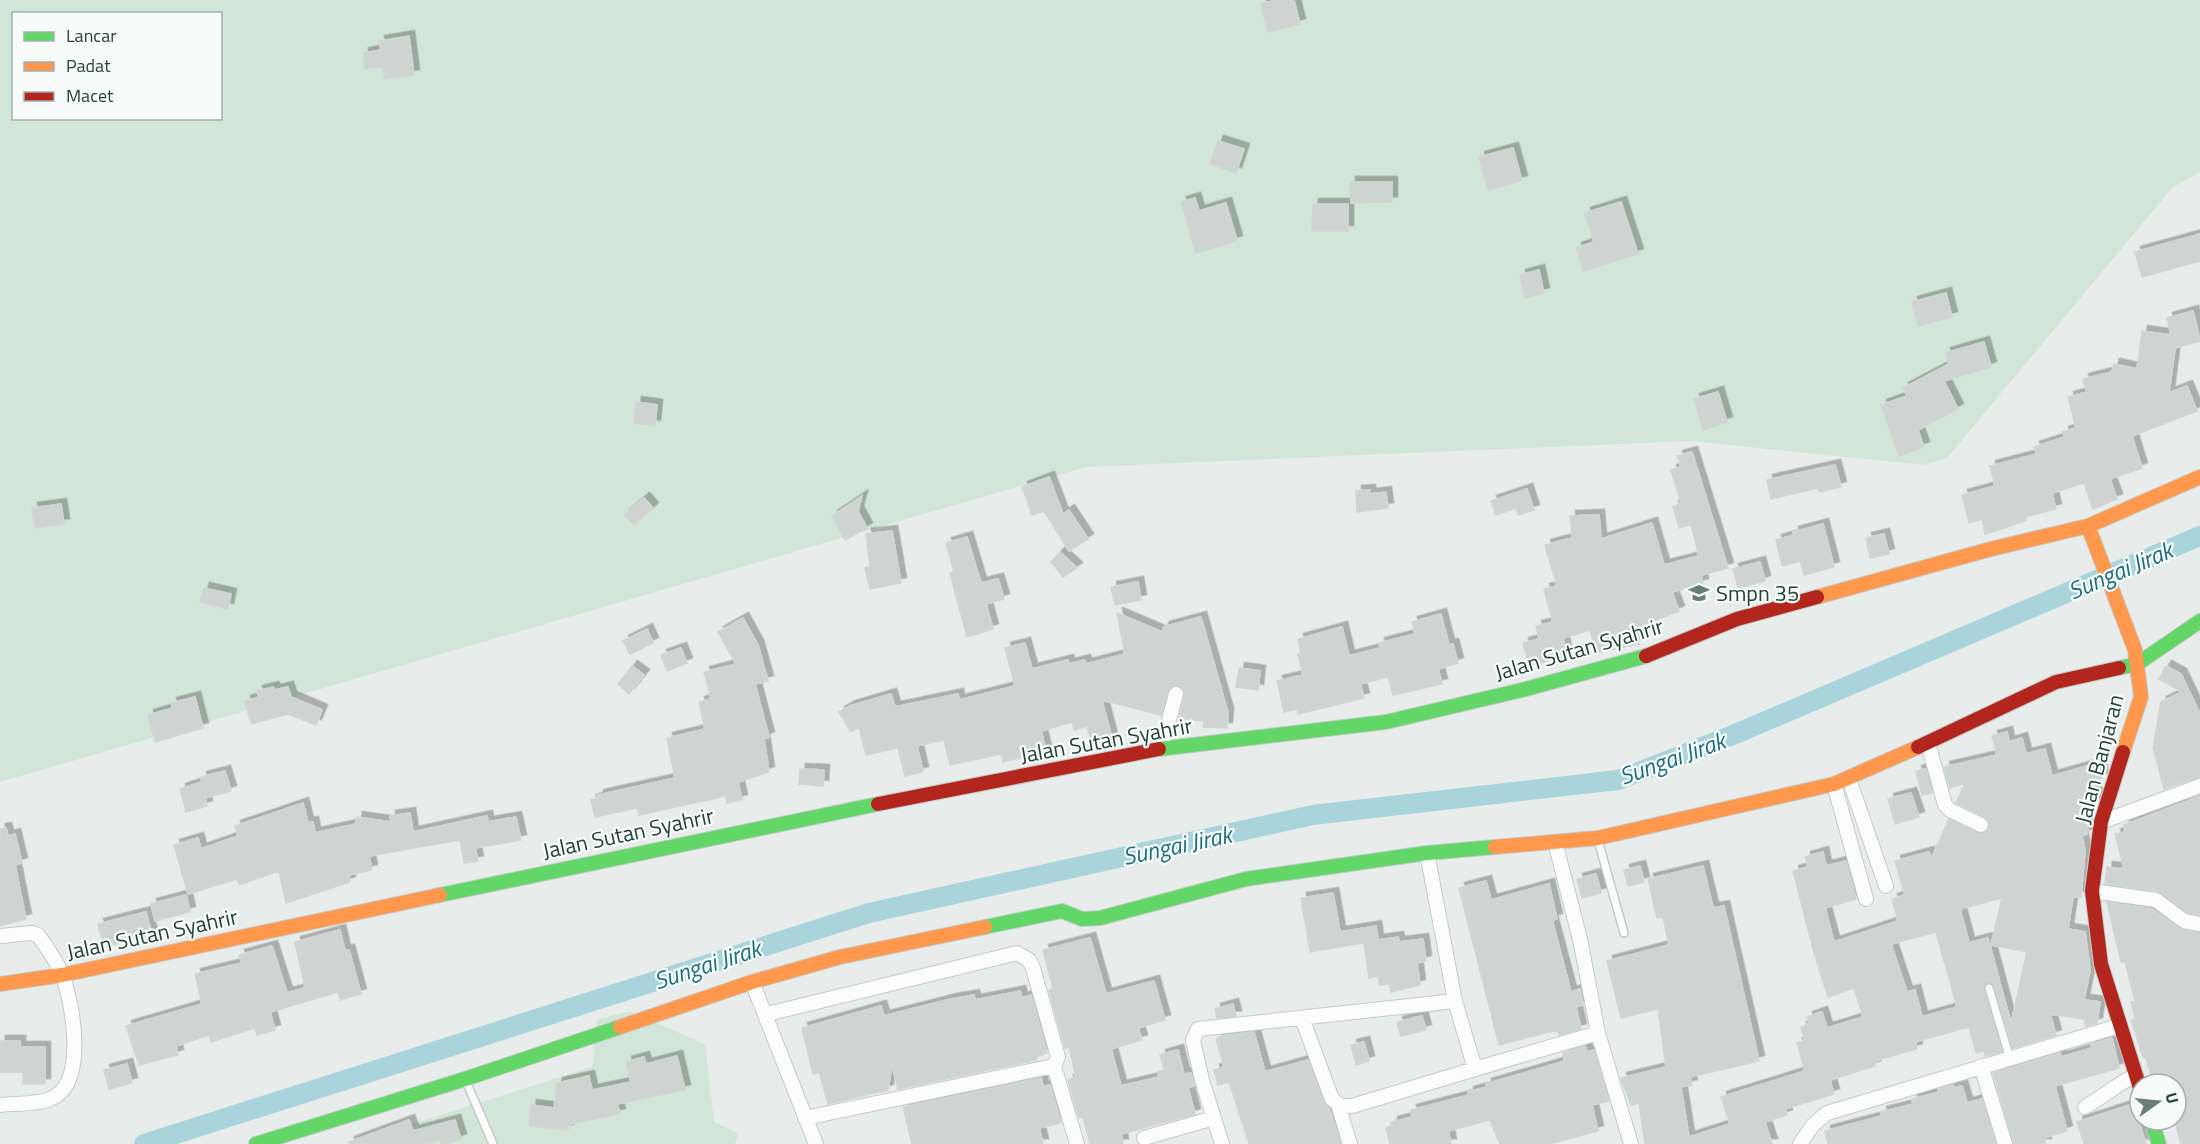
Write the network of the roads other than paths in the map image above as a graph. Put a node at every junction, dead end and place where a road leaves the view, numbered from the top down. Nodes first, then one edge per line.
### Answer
1 (2200, 477) edge
2 (2090, 532) junction
3 (2200, 621) edge
4 (2136, 657) junction
5 (1176, 694) dead end
6 (1928, 743) junction
7 (1161, 749) junction
8 (1849, 779) junction
9 (1834, 784) junction
10 (2200, 786) edge
11 (2101, 822) junction
12 (1982, 825) dead end
13 (1598, 838) junction
14 (1555, 842) junction
15 (1426, 854) junction
16 (1886, 886) dead end
17 (2092, 891) junction
18 (1866, 899) dead end
19 (2200, 924) edge
20 (1623, 933) dead end
21 (0, 936) edge
22 (62, 975) junction
23 (752, 982) junction
24 (0, 984) edge
25 (1989, 988) dead end
26 (1455, 1001) junction
27 (767, 1014) junction
28 (1302, 1018) junction
29 (2119, 1026) junction
30 (1598, 1033) junction
31 (2010, 1059) junction
32 (1054, 1066) junction
33 (1981, 1066) junction
34 (1474, 1069) junction
35 (2135, 1072) edge
36 (465, 1079) junction
37 (2128, 1083) edge
38 (1338, 1104) junction
39 (0, 1105) edge
40 (2085, 1107) dead end
41 (805, 1118) junction
42 (1214, 1118) junction
43 (1144, 1138) dead end
44 (256, 1144) edge
45 (493, 1144) edge
46 (816, 1144) edge
47 (1077, 1144) edge
48 (1222, 1144) edge
49 (1350, 1144) edge
50 (1632, 1144) edge
51 (1800, 1144) edge
52 (2005, 1144) edge

1 - 2 street, Jalan Sutan Syahrir
2 - 4 street, Jalan Banjaran
2 - 7 street, Jalan Sutan Syahrir
3 - 4 street
4 - 6 street
4 - 11 street, Jalan Banjaran
5 - 7 street
6 - 8 street
6 - 12 street
7 - 22 street, Jalan Sutan Syahrir
8 - 9 street
8 - 16 street
9 - 13 street
9 - 18 street
10 - 11 street
11 - 17 street, Jalan Banjaran
13 - 14 street
13 - 20 lane
14 - 15 street
14 - 30 street
15 - 23 street
15 - 26 street
17 - 19 street
17 - 29 street, Jalan Banjaran
21 - 22 street
22 - 24 street, Jalan Sutan Syahrir
22 - 39 street
23 - 27 street
23 - 36 street
25 - 31 lane
26 - 28 street
26 - 34 street
27 - 32 street
27 - 41 street
28 - 38 street
28 - 42 street
29 - 31 street
29 - 35 street, Jalan Banjaran
30 - 34 street
30 - 50 street
31 - 33 street
32 - 41 street
32 - 47 street
33 - 51 street
33 - 52 street
34 - 38 street
36 - 44 street
36 - 45 lane
37 - 40 street
38 - 49 street
41 - 46 street
42 - 43 street
42 - 48 street

